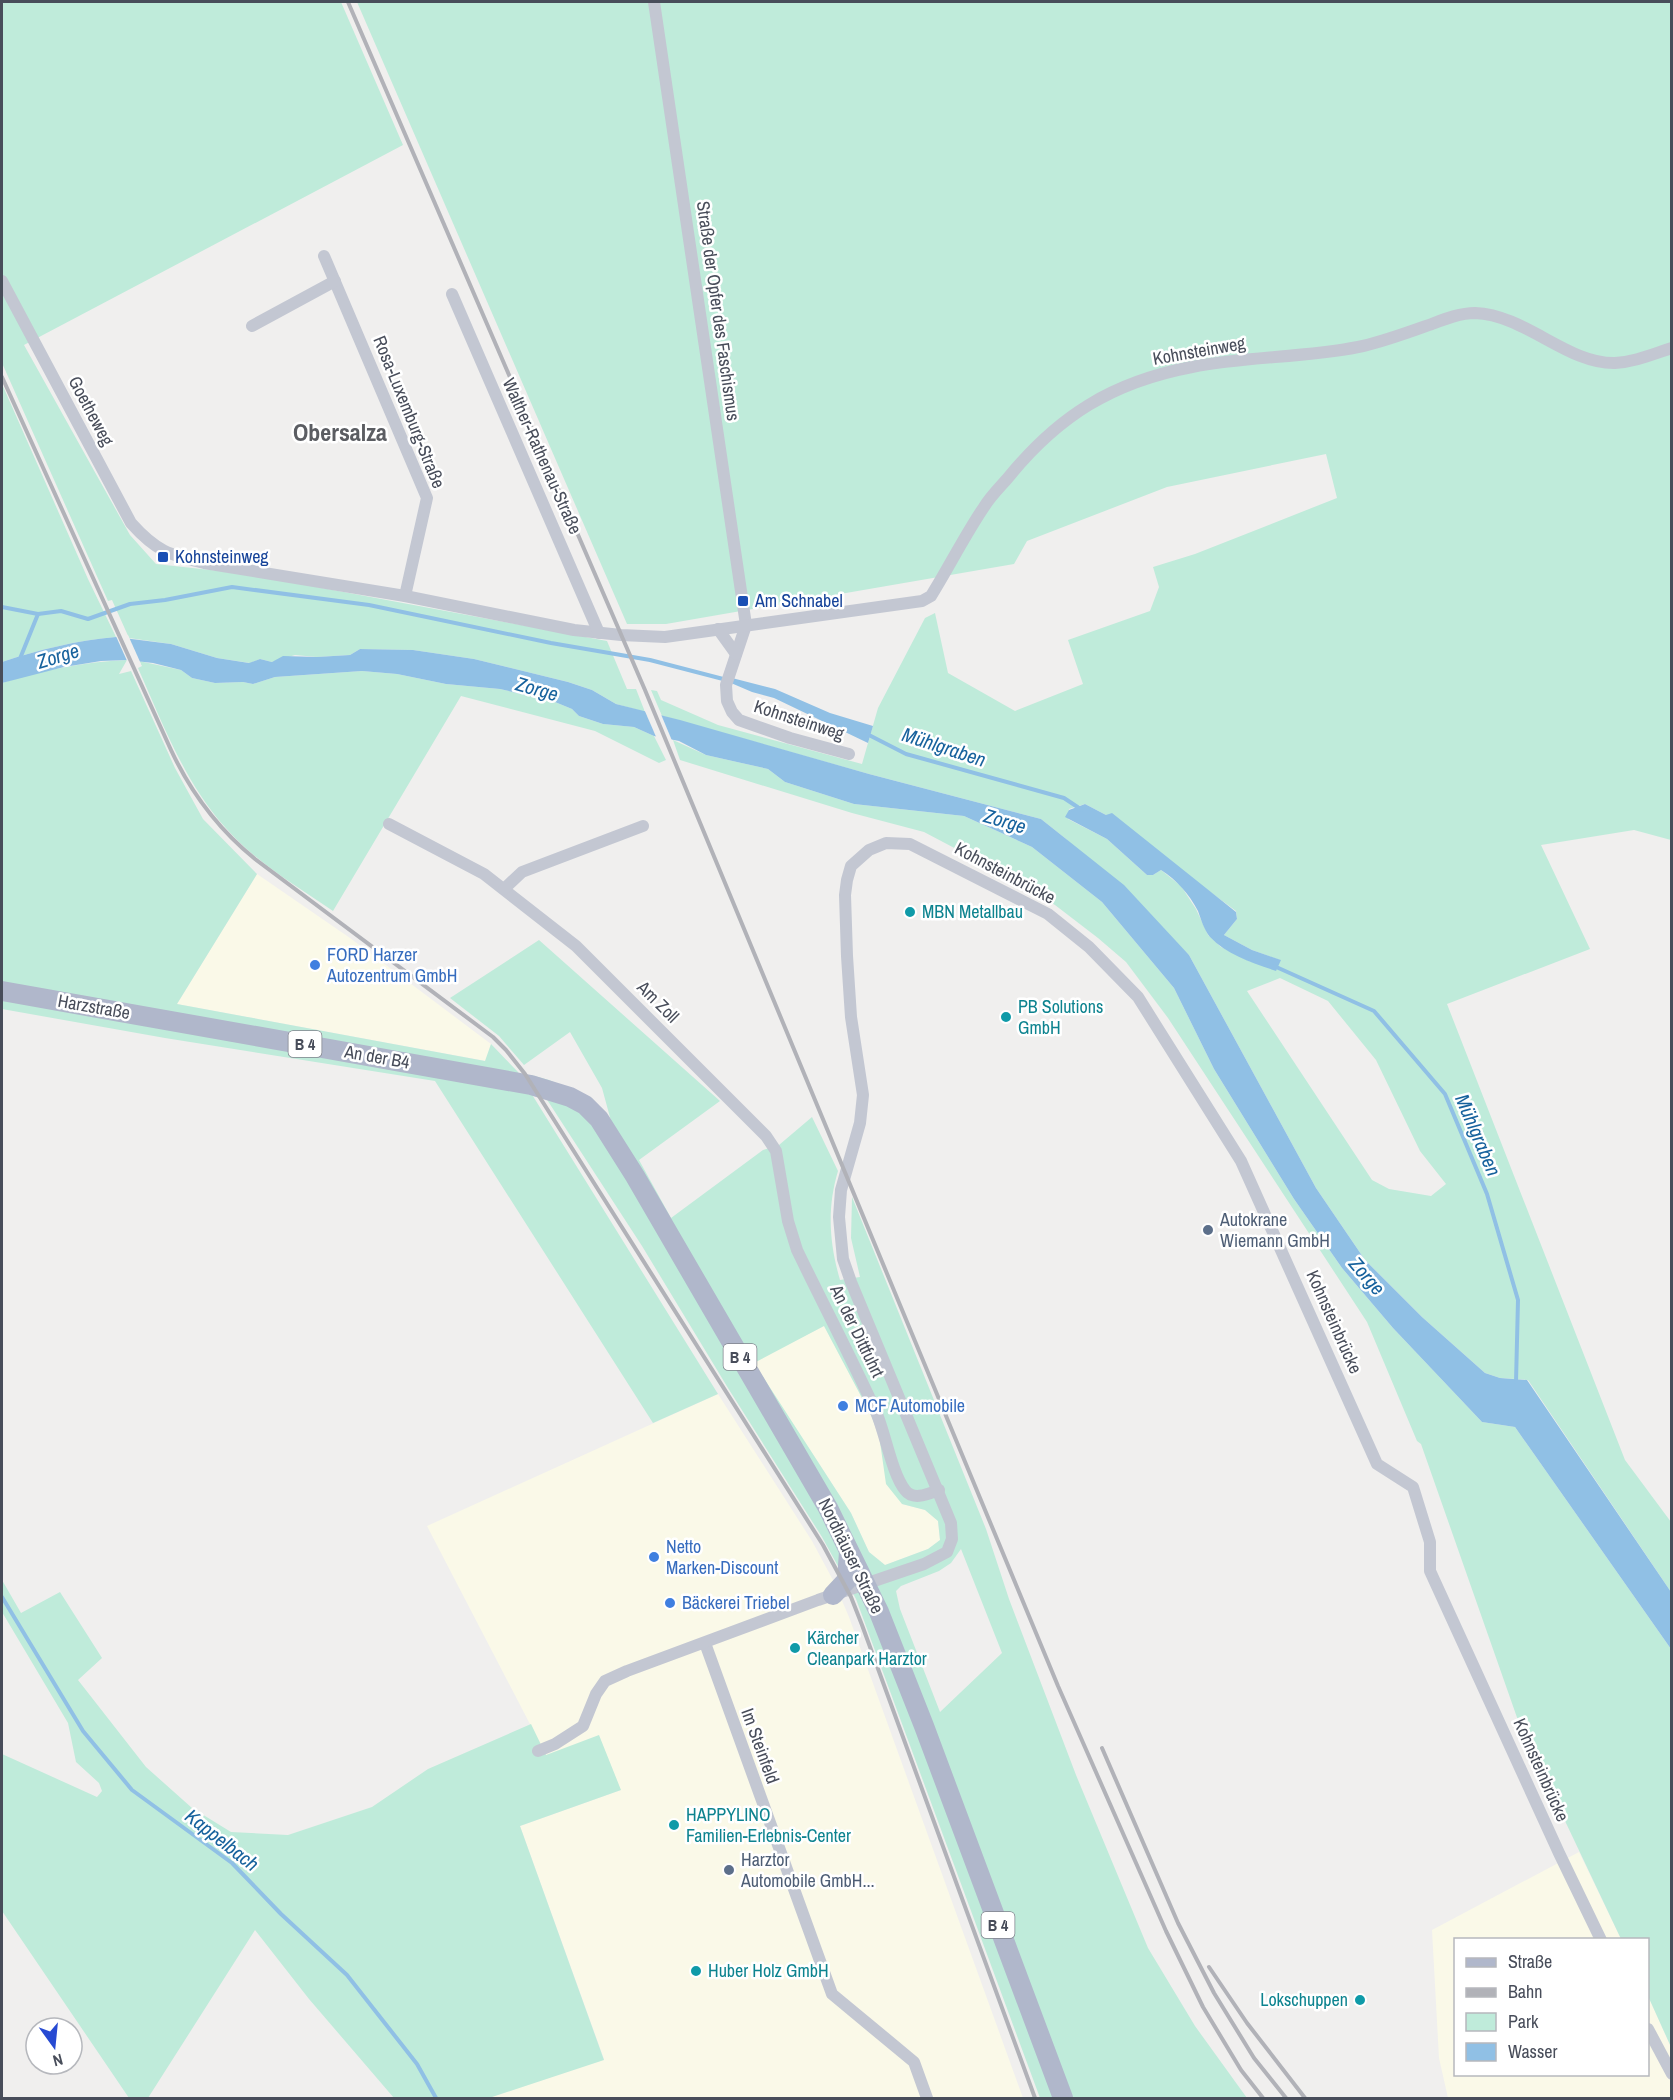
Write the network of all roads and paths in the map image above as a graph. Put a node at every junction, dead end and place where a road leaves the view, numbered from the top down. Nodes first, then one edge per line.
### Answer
1 (654, 2) edge
2 (324, 256) dead end
3 (2, 281) edge
4 (335, 281) junction
5 (452, 294) dead end
6 (252, 326) dead end
7 (1671, 348) edge
8 (160, 550) joint
9 (405, 596) junction
10 (746, 625) junction
11 (718, 629) junction
12 (599, 633) junction
13 (736, 654) junction
14 (849, 754) dead end
15 (389, 824) dead end
16 (643, 826) dead end
17 (504, 889) junction
18 (2, 991) edge
19 (188, 1023) joint
20 (531, 1085) joint
21 (776, 1151) joint
22 (939, 1490) junction
23 (849, 1549) junction
24 (866, 1583) junction
25 (833, 1594) junction
26 (705, 1643) junction
27 (538, 1751) dead end
28 (1600, 1938) edge
29 (1649, 2033) edge
30 (1671, 2074) edge
31 (927, 2098) edge
32 (1063, 2098) edge

1 - 10 street, Straße der Opfer des Faschismus
2 - 4 street, Rosa-Luxemburg-Straße
3 - 8 street, Goetheweg
4 - 6 street
4 - 9 street, Rosa-Luxemburg-Straße
5 - 12 street, Walther-Rathenau-Straße
7 - 10 street, Kohnsteinweg
8 - 9 street, Kohnsteinweg
9 - 12 street, Kohnsteinweg
10 - 11 street, Kohnsteinweg
10 - 13 street, Kohnsteinweg
11 - 12 street, Kohnsteinweg
11 - 13 street
13 - 14 street, Kohnsteinweg
15 - 17 street, Am Zoll
16 - 17 street
17 - 21 street, Am Zoll
18 - 19 main road, Harzstraße / B 4
19 - 20 main road, An der B4 / B 4
20 - 23 main road, Nordhäuser Straße / B 4
21 - 22 street, An der Dittfuhrt
22 - 24 street, Kohnsteinbrücke
22 - 28 street, Kohnsteinbrücke
23 - 24 main road, Nordhäuser Straße / B 4
23 - 25 main road
24 - 25 street
24 - 32 main road, Nordhäuser Straße / B 4
25 - 26 street
26 - 27 street
26 - 31 street, Im Steinfeld
29 - 30 street

